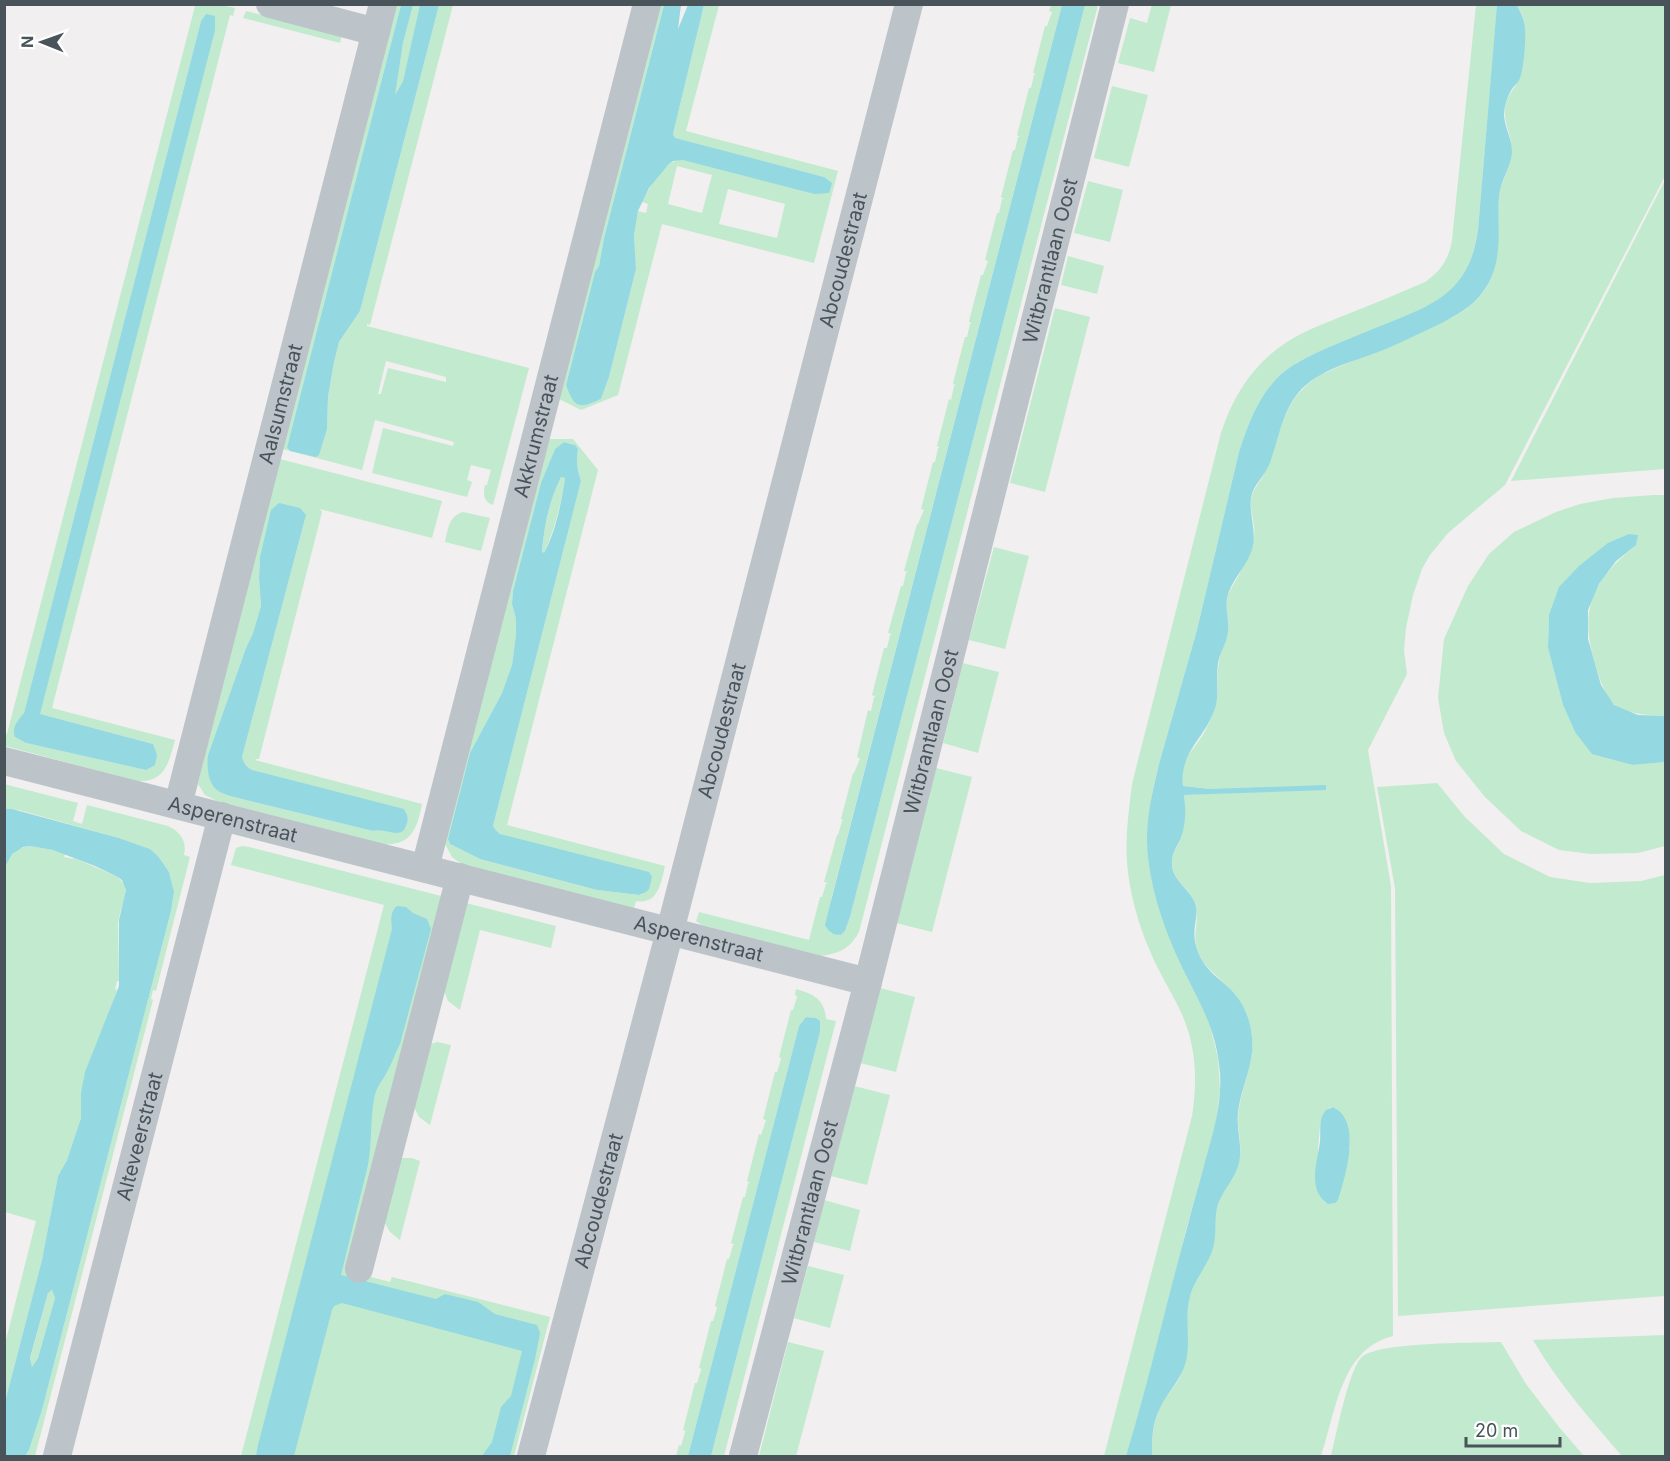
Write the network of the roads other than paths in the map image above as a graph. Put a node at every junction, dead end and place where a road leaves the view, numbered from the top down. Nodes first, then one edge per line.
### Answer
1 (270, 4) edge
2 (383, 4) edge
3 (647, 4) edge
4 (909, 4) edge
5 (1115, 4) edge
6 (376, 32) junction
7 (4, 761) edge
8 (178, 805) junction
9 (222, 816) junction
10 (425, 868) junction
11 (460, 877) junction
12 (670, 931) junction
13 (868, 982) junction
14 (359, 1269) dead end
15 (57, 1456) edge
16 (531, 1456) edge
17 (743, 1456) edge

1 - 6 street
2 - 6 street, Aalsumstraat
3 - 10 street, Akkrumstraat
4 - 12 street, Abcoudestraat
5 - 13 street, Witbrantlaan Oost
6 - 8 street, Aalsumstraat
7 - 8 street, Asperenstraat
8 - 9 street, Asperenstraat
9 - 10 street, Asperenstraat
9 - 15 street, Alteveerstraat
10 - 11 street, Asperenstraat
11 - 12 street, Asperenstraat
11 - 14 street
12 - 13 street, Asperenstraat
12 - 16 street, Abcoudestraat
13 - 17 street, Witbrantlaan Oost

